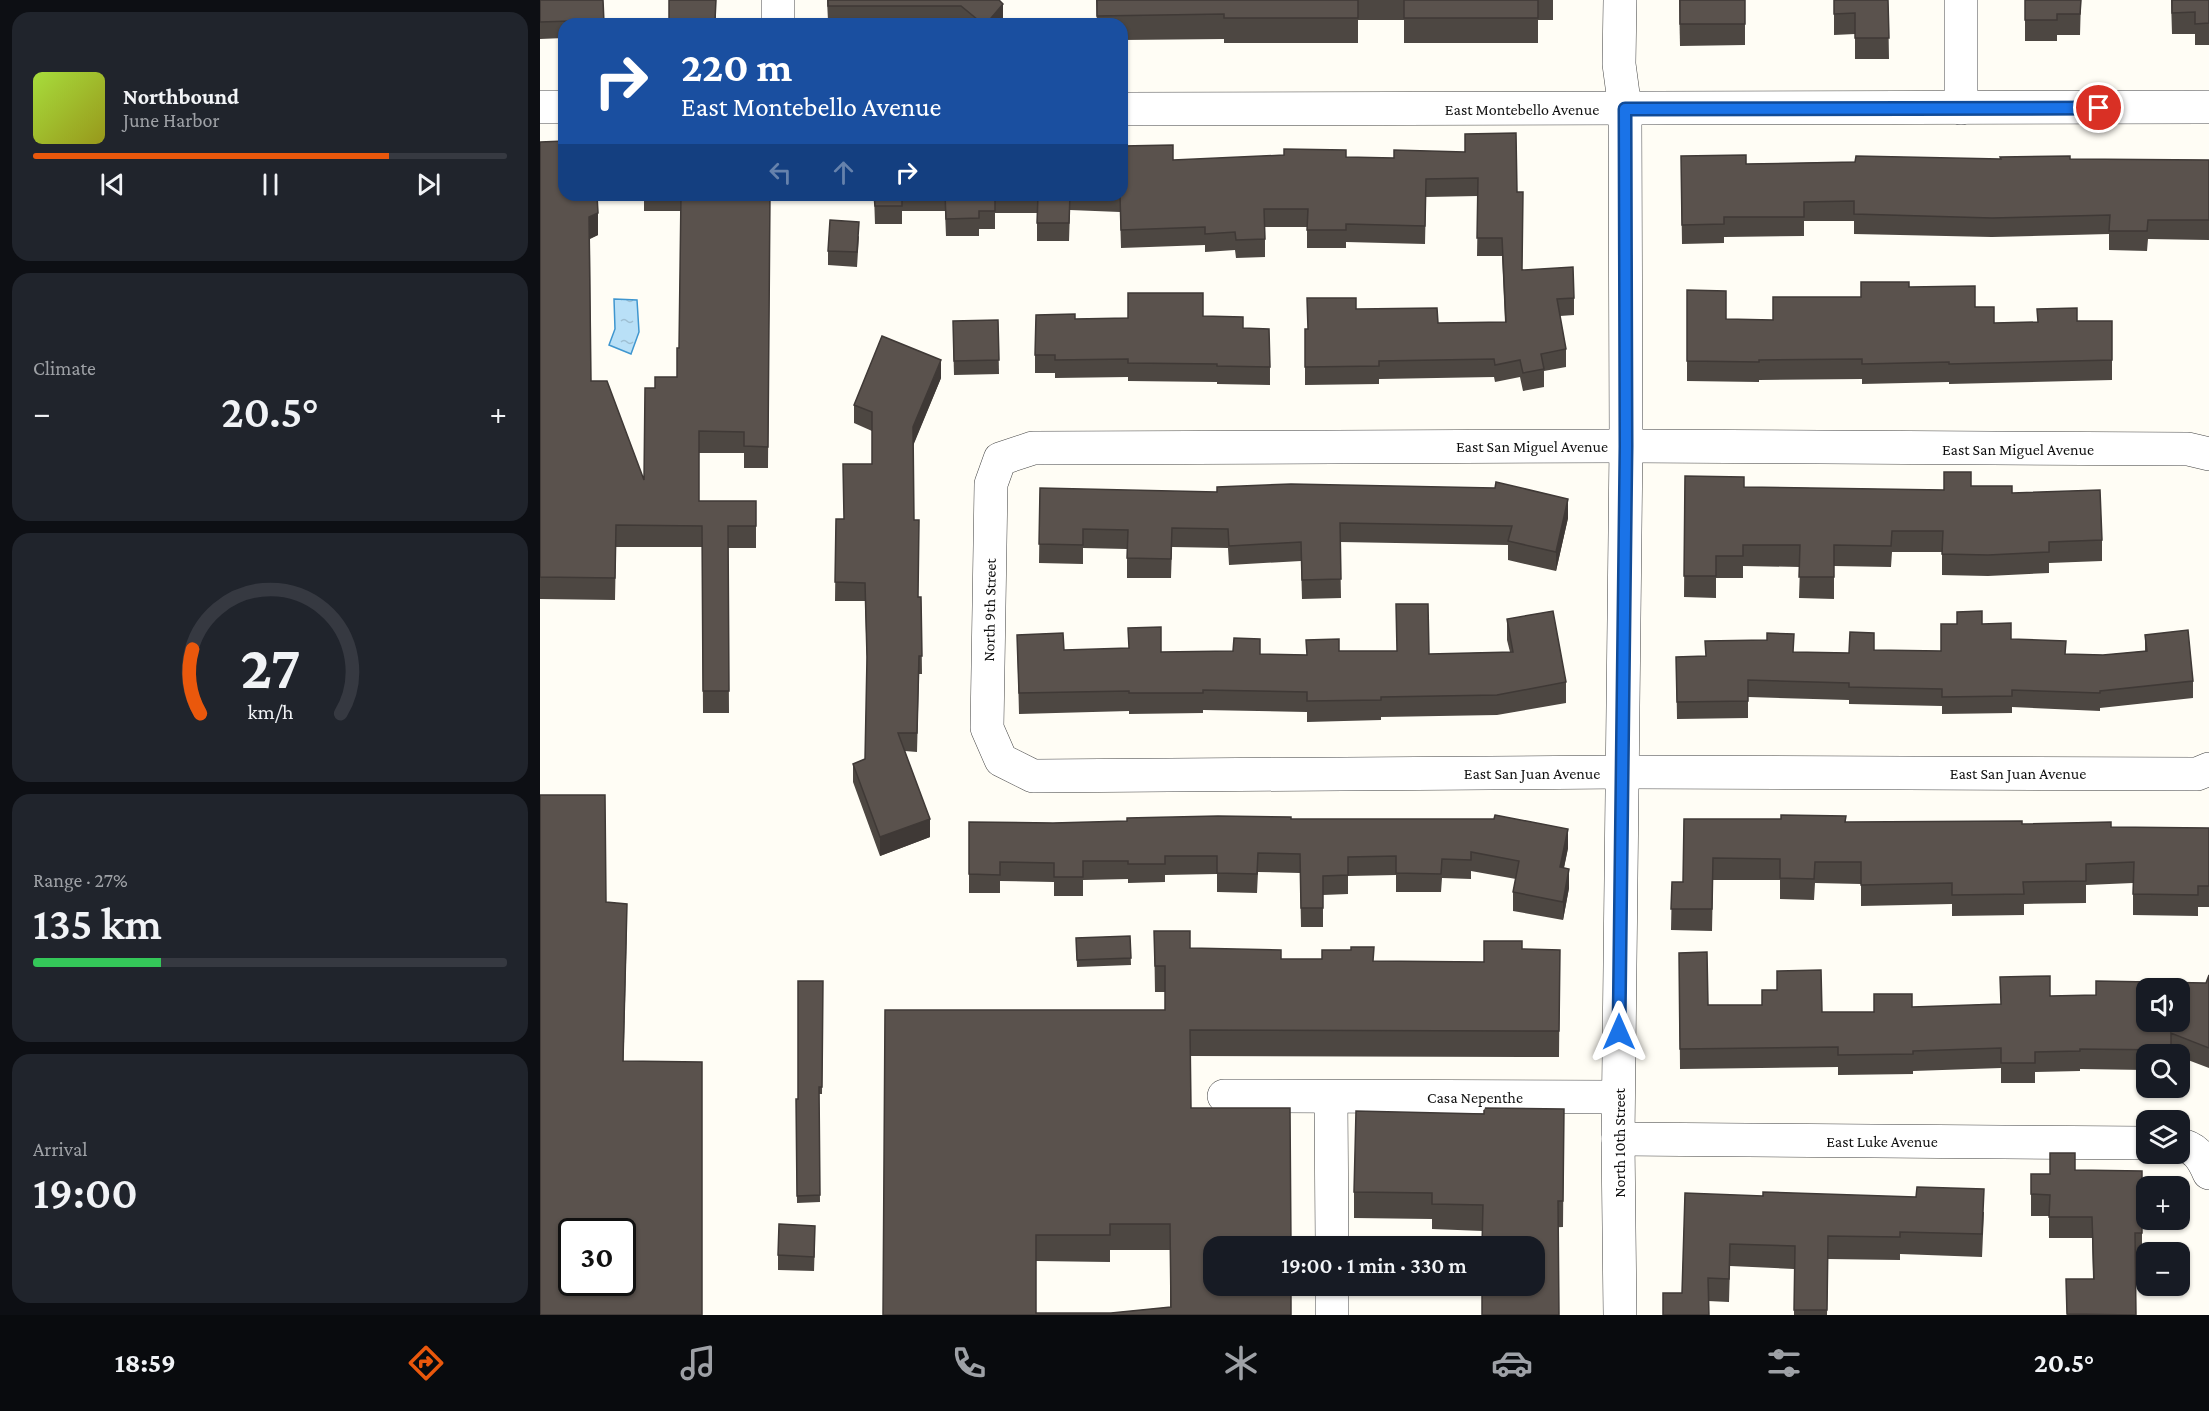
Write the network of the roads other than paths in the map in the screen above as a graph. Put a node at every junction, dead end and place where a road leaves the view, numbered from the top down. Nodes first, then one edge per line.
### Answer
1 (778, 0) edge
2 (1620, 0) edge
3 (1961, 0) edge
4 (778, 18) edge
5 (540, 107) edge
6 (558, 107) edge
7 (2209, 107) edge
8 (1961, 108) junction
9 (1128, 109) edge
10 (1625, 109) junction
11 (1626, 446) junction
12 (2209, 454) edge
13 (1000, 459) joint
14 (1002, 760) joint
15 (2209, 769) edge
16 (1621, 772) junction
17 (1224, 1096) dead end
18 (1331, 1097) junction
19 (1618, 1097) junction
20 (1618, 1139) junction
21 (2136, 1143) edge
22 (1332, 1236) edge
23 (1332, 1296) edge
24 (1332, 1315) edge
25 (1620, 1315) edge

1 - 4 street
2 - 10 street, North 10th Street
3 - 8 street
5 - 6 street
7 - 8 street, East Montebello Avenue
8 - 10 street, East Montebello Avenue
9 - 10 street, East Montebello Avenue
10 - 11 street, North 10th Street
11 - 12 street, East San Miguel Avenue
11 - 13 street, East San Miguel Avenue
11 - 16 street, North 10th Street
13 - 14 street, North 9th Street
14 - 16 street, East San Juan Avenue
15 - 16 street, East San Juan Avenue
16 - 19 street, North 10th Street
17 - 18 street, Casa Nepenthe
18 - 19 street, Casa Nepenthe
18 - 22 street
19 - 20 street, North 10th Street
20 - 21 street, East Luke Avenue
20 - 25 street, North 10th Street
23 - 24 street

